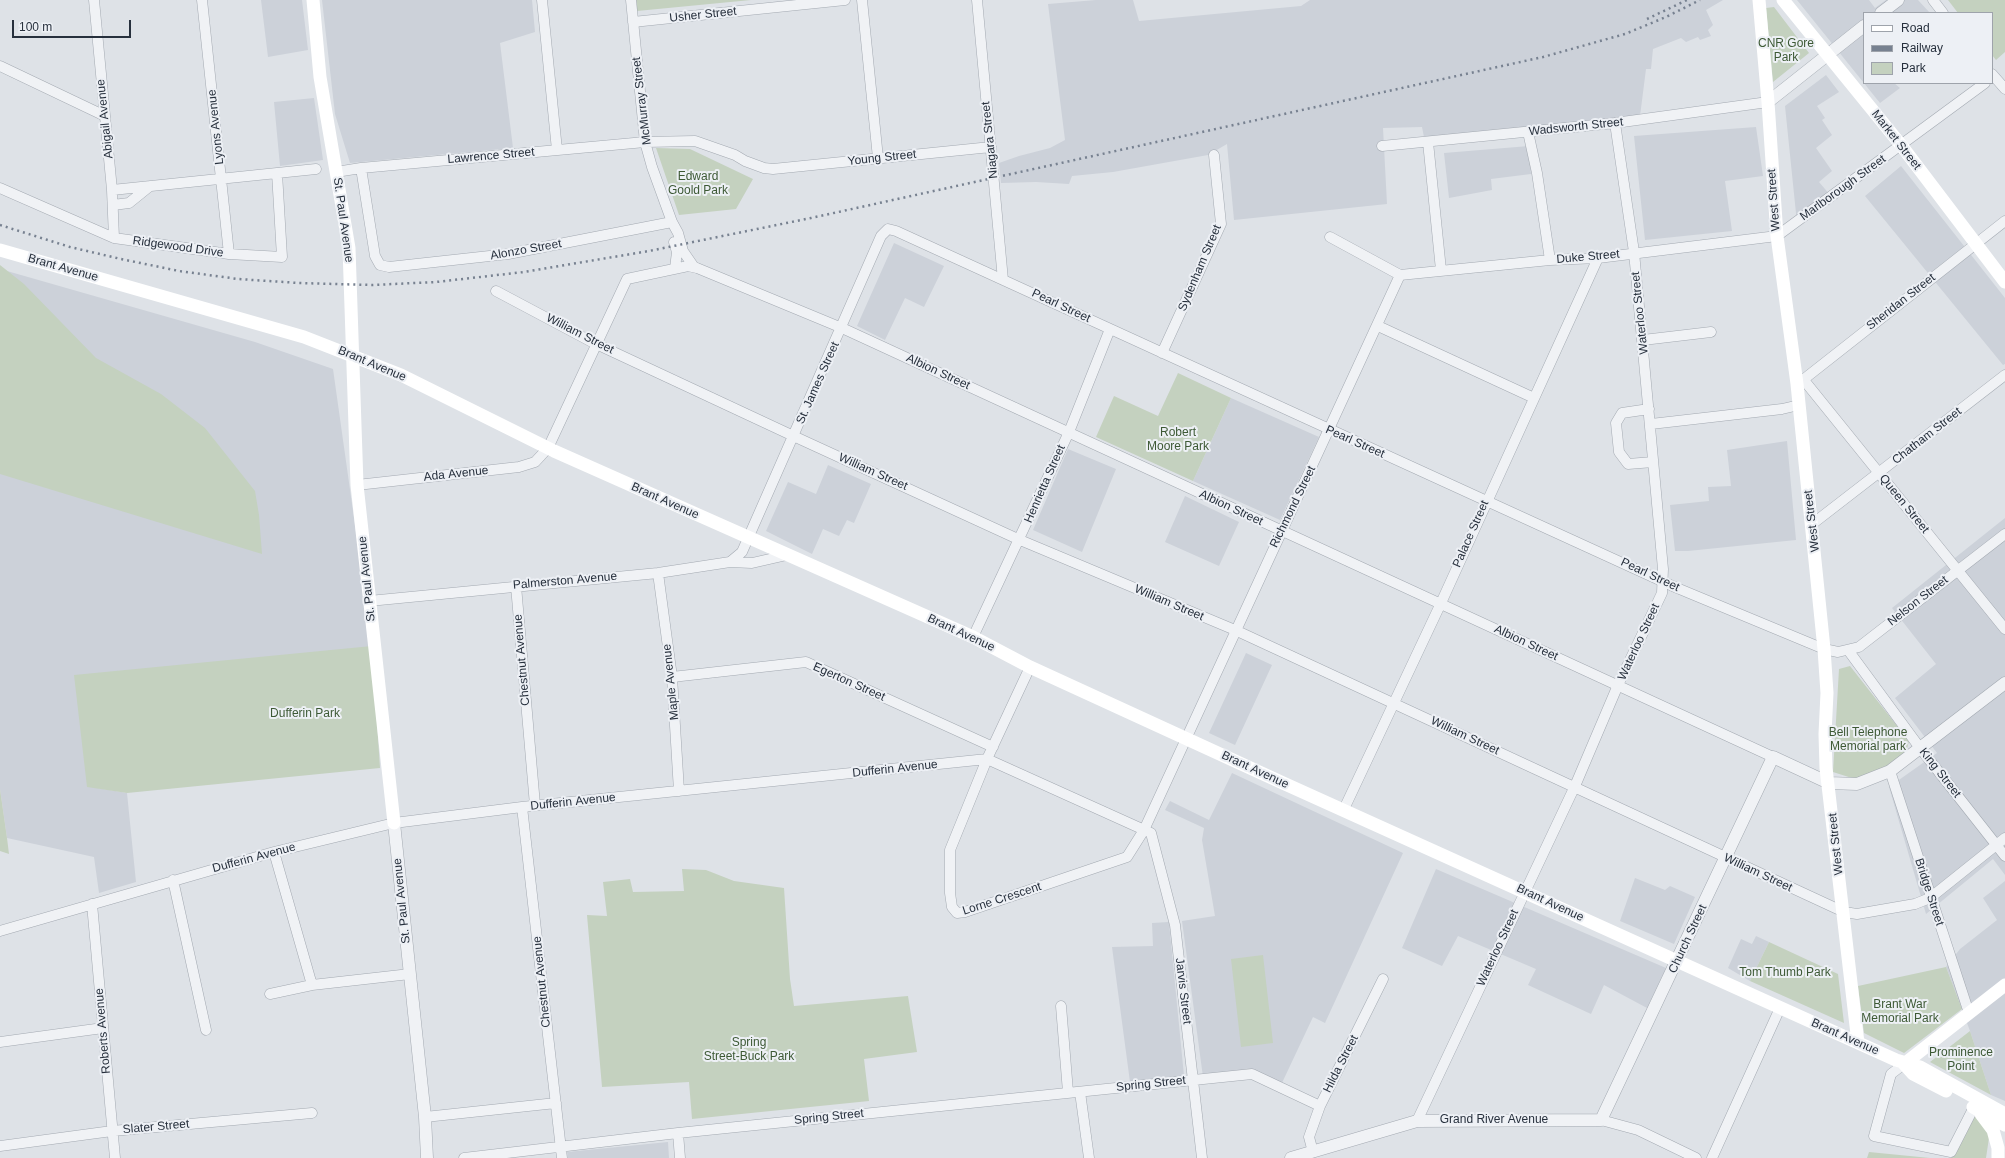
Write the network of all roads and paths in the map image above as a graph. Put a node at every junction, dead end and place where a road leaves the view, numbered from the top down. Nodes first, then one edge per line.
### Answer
1 (94, 0) edge
2 (202, 0) edge
3 (313, 0) edge
4 (542, 0) edge
5 (631, 0) edge
6 (845, 0) edge
7 (862, 0) edge
8 (977, 0) edge
9 (1759, 0) edge
10 (1783, 0) edge
11 (1898, 0) edge
12 (1933, 0) edge
13 (1882, 12) edge
14 (1942, 12) edge
15 (633, 22) junction
16 (1863, 27) edge
17 (1827, 54) junction
18 (0, 66) edge
19 (1993, 76) edge
20 (1985, 84) edge
21 (2005, 89) edge
22 (1768, 102) junction
23 (105, 116) junction
24 (1615, 123) junction
25 (1528, 132) junction
26 (645, 142) junction
27 (1428, 142) junction
28 (1901, 145) junction
29 (1382, 146) dead end
30 (991, 147) junction
31 (557, 150) junction
32 (1214, 155) dead end
33 (878, 158) junction
34 (361, 168) junction
35 (316, 169) dead end
36 (336, 172) junction
37 (277, 173) junction
38 (221, 177) junction
39 (150, 186) junction
40 (0, 188) edge
41 (112, 190) junction
42 (113, 205) junction
43 (2005, 221) edge
44 (672, 222) junction
45 (888, 229) joint
46 (1330, 236) dead end
47 (1777, 236) junction
48 (114, 238) junction
49 (1976, 244) junction
50 (0, 250) edge
51 (1634, 252) junction
52 (229, 254) junction
53 (1598, 258) junction
54 (1550, 260) junction
55 (694, 267) junction
56 (675, 268) junction
57 (1441, 270) junction
58 (1400, 276) junction
59 (627, 280) joint
60 (1003, 280) junction
61 (2005, 282) edge
62 (496, 291) dead end
63 (1378, 326) junction
64 (842, 328) junction
65 (1110, 329) junction
66 (1711, 332) dead end
67 (1643, 340) junction
68 (594, 343) junction
69 (1162, 353) junction
70 (352, 355) junction
71 (2005, 375) edge
72 (1800, 382) junction
73 (1534, 398) junction
74 (1799, 405) junction
75 (1649, 409) junction
76 (1650, 424) junction
77 (1330, 430) junction
78 (1069, 432) junction
79 (794, 437) junction
80 (548, 448) junction
81 (1653, 462) junction
82 (1879, 473) junction
83 (357, 485) junction
84 (1486, 501) junction
85 (1812, 525) junction
86 (1280, 532) junction
87 (2005, 534) edge
88 (748, 538) junction
89 (1020, 540) junction
90 (787, 555) junction
91 (730, 562) junction
92 (1958, 570) junction
93 (658, 573) junction
94 (1663, 580) junction
95 (516, 586) junction
96 (369, 601) junction
97 (1441, 603) junction
98 (2005, 629) edge
99 (1235, 630) junction
100 (973, 637) junction
101 (1824, 649) junction
102 (1848, 650) junction
103 (1030, 667) junction
104 (672, 677) junction
105 (2005, 683) edge
106 (1618, 685) junction
107 (1394, 703) junction
108 (1186, 738) junction
109 (993, 747) junction
110 (1920, 748) junction
111 (1773, 757) junction
112 (987, 759) junction
113 (1890, 771) junction
114 (1829, 783) junction
115 (1574, 786) junction
116 (679, 791) junction
117 (535, 805) junction
118 (522, 806) junction
119 (1344, 809) junction
120 (394, 823) junction
121 (1144, 830) junction
122 (2005, 838) edge
123 (1997, 844) junction
124 (274, 852) junction
125 (2005, 856) edge
126 (1725, 857) junction
127 (173, 880) junction
128 (1525, 892) junction
129 (1930, 898) junction
130 (92, 904) junction
131 (1844, 912) junction
132 (0, 931) edge
133 (1678, 962) junction
134 (410, 974) junction
135 (1383, 979) dead end
136 (2005, 984) edge
137 (312, 985) junction
138 (270, 994) dead end
139 (1060, 1006) dead end
140 (1780, 1008) junction
141 (1969, 1013) junction
142 (103, 1028) junction
143 (206, 1030) dead end
144 (0, 1042) edge
145 (1858, 1043) junction
146 (1904, 1064) junction
147 (1194, 1080) junction
148 (1068, 1092) junction
149 (1080, 1092) junction
150 (556, 1104) junction
151 (1320, 1106) junction
152 (1974, 1107) junction
153 (312, 1113) dead end
154 (2005, 1114) edge
155 (425, 1117) junction
156 (1601, 1120) junction
157 (1416, 1121) junction
158 (2005, 1125) edge
159 (112, 1131) junction
160 (678, 1133) junction
161 (0, 1146) edge
162 (561, 1147) junction
163 (1313, 1152) junction
164 (115, 1158) edge
165 (428, 1158) edge
166 (464, 1158) edge
167 (562, 1158) edge
168 (680, 1158) edge
169 (1089, 1158) edge
170 (1202, 1158) edge
171 (1291, 1158) edge
172 (1696, 1158) edge
173 (1712, 1158) edge
174 (1998, 1158) edge

1 - 23 street, Abigail Avenue
2 - 38 street, Lyons Avenue
3 - 36 main road, St. Paul Avenue
4 - 31 street
5 - 15 street, McMurray Street
6 - 15 street, Usher Street
7 - 33 street
8 - 30 street, Niagara Street
9 - 22 main road, West Street
10 - 17 main road, Market Street
11 - 13 street
12 - 14 street
15 - 26 street, McMurray Street
16 - 17 street
17 - 22 street
17 - 28 main road, Market Street
18 - 23 street
19 - 21 street
20 - 28 street, Marlborough Street
22 - 24 street, Wadsworth Street
22 - 47 main road, West Street
23 - 41 street, Abigail Avenue
24 - 25 street, Wadsworth Street
24 - 51 street, Waterloo Street
25 - 27 street, Wadsworth Street
25 - 54 street
26 - 31 street, Lawrence Street
26 - 33 street, Young Street
26 - 44 street, McMurray Street
27 - 29 street, Wadsworth Street
27 - 57 street
28 - 47 street, Marlborough Street
28 - 49 main road, Market Street
30 - 33 street, Young Street
30 - 60 street, Niagara Street
31 - 34 street, Lawrence Street
32 - 69 street, Sydenham Street
34 - 36 street, Lawrence Street
34 - 44 street, Alonzo Street
35 - 37 street
36 - 70 main road, St. Paul Avenue
37 - 38 street
37 - 52 street, Ridgewood Drive
38 - 39 street
38 - 52 street, Lyons Avenue
39 - 41 street
39 - 42 street
40 - 48 street, Ridgewood Drive
41 - 42 street, Abigail Avenue
42 - 48 street, Abigail Avenue
43 - 49 street, Sheridan Street
44 - 55 street, McMurray Street
44 - 56 street, McMurray Street
45 - 60 street, Pearl Street
45 - 64 street, St. James Street
46 - 58 street
47 - 51 street, Duke Street
47 - 72 main road, West Street
48 - 52 street, Ridgewood Drive
49 - 61 main road, Market Street
49 - 72 street, Sheridan Street
50 - 70 main road, Brant Avenue
51 - 53 street, Duke Street
51 - 67 street, Waterloo Street
53 - 54 street, Duke Street
53 - 73 street, Palace Street
54 - 57 street, Duke Street
55 - 56 street, Albion Street
55 - 64 street, Albion Street
56 - 59 street, Albion Street
57 - 58 street, Duke Street
58 - 63 street, Richmond Street
59 - 68 street, Ada Avenue
60 - 65 street, Pearl Street
62 - 68 street, William Street
63 - 73 street
63 - 77 street, Richmond Street
64 - 78 street, Albion Street
64 - 79 street, St. James Street
65 - 69 street, Pearl Street
65 - 78 street, Henrietta Street
66 - 67 street
67 - 75 street, Waterloo Street
68 - 79 street, William Street
68 - 80 street, Ada Avenue
69 - 77 street, Pearl Street
70 - 80 main road, Brant Avenue
70 - 83 main road, St. Paul Avenue
71 - 82 street, Chatham Street
72 - 74 main road, West Street
72 - 82 street, Queen Street
73 - 84 street, Palace Street
74 - 76 street
74 - 85 main road, West Street
75 - 76 street, Waterloo Street
75 - 81 street
76 - 81 street, Waterloo Street
77 - 84 street, Pearl Street
77 - 86 street, Richmond Street
78 - 86 street, Albion Street
78 - 89 street, Henrietta Street
79 - 88 street, St. James Street
79 - 89 street, William Street
80 - 83 street, Ada Avenue
80 - 88 main road, Brant Avenue
81 - 94 street, Waterloo Street
82 - 85 street, Chatham Street
82 - 92 street, Queen Street
83 - 96 main road, St. Paul Avenue
84 - 94 street, Pearl Street
84 - 97 street, Palace Street
85 - 101 main road, West Street
86 - 97 street, Albion Street
86 - 99 street, Richmond Street
87 - 92 street, Nelson Street
88 - 90 main road, Brant Avenue
88 - 91 street
89 - 99 street, William Street
89 - 100 street, Henrietta Street
90 - 91 street, Palmerston Avenue
90 - 100 main road, Brant Avenue
91 - 93 street, Palmerston Avenue
92 - 98 street, Queen Street
92 - 102 street, Nelson Street
93 - 95 street, Palmerston Avenue
93 - 104 street, Maple Avenue
94 - 101 street, Pearl Street
94 - 106 street, Waterloo Street
95 - 96 street, Palmerston Avenue
95 - 117 street, Chestnut Avenue
96 - 120 main road, St. Paul Avenue
97 - 106 street, Albion Street
97 - 107 street, Palace Street
99 - 107 street, William Street
99 - 108 street, Richmond Street
100 - 103 main road, Brant Avenue
101 - 102 street, Nelson Street
101 - 114 main road, West Street
102 - 110 street, King Street
103 - 108 main road, Brant Avenue
103 - 109 street, Lorne Crescent
104 - 109 street, Egerton Street
104 - 116 street, Maple Avenue
105 - 110 street
106 - 111 street, Albion Street
106 - 115 street, Waterloo Street
107 - 115 street, William Street
107 - 119 street, Palace Street
108 - 119 main road, Brant Avenue
108 - 121 street, Lorne Crescent
109 - 112 street, Lorne Crescent
110 - 113 street
110 - 123 street, King Street
111 - 114 street, Albion Street
111 - 126 street, Church Street
112 - 116 street, Dufferin Avenue
112 - 121 street
112 - 121 street, Lorne Crescent
113 - 114 street
113 - 129 street, Bridge Street
114 - 131 main road, West Street
115 - 126 street, William Street
115 - 128 street, Waterloo Street
116 - 117 street, Dufferin Avenue
117 - 118 street, Dufferin Avenue
118 - 120 street, Dufferin Avenue
118 - 150 street, Chestnut Avenue
119 - 128 main road, Brant Avenue
120 - 124 street, Dufferin Avenue
120 - 134 street, St. Paul Avenue
121 - 147 street, Jarvis Street
122 - 123 street
123 - 125 street, King Street
123 - 129 street
124 - 127 street, Dufferin Avenue
124 - 137 street
126 - 131 street, William Street
126 - 133 street, Church Street
127 - 130 street, Dufferin Avenue
127 - 143 street
128 - 133 main road, Brant Avenue
128 - 157 street, Waterloo Street
129 - 131 street
129 - 141 street, Bridge Street
130 - 132 street, Dufferin Avenue
130 - 142 street, Roberts Avenue
131 - 145 main road, West Street
133 - 140 main road, Brant Avenue
133 - 156 street, Church Street
134 - 137 street
134 - 155 street, St. Paul Avenue
135 - 151 street, Hilda Street
136 - 141 main road
137 - 138 street
139 - 148 street
140 - 145 main road, Brant Avenue
140 - 173 street
141 - 146 main road
142 - 144 street
142 - 159 street, Roberts Avenue
145 - 146 main road, Brant Avenue
146 - 152 main road, Brant Avenue
146 - 152 street
146 - 154 main road, Brant Avenue
147 - 149 street, Spring Street
147 - 151 street, Spring Street
147 - 170 street, Jarvis Street
148 - 149 street, Spring Street
148 - 160 street, Spring Street
149 - 169 street
150 - 155 street
150 - 162 street, Chestnut Avenue
151 - 163 street, Hilda Street
152 - 158 main road, Brant Avenue
152 - 174 main road
153 - 159 street, Slater Street
155 - 165 street, St. Paul Avenue
156 - 157 street, Grand River Avenue
156 - 172 street, Grand River Avenue
157 - 163 street, Grand River Avenue
159 - 161 street, Slater Street
159 - 164 street, Roberts Avenue
160 - 162 street, Spring Street
160 - 168 street
162 - 166 street, Spring Street
162 - 167 street, Chestnut Avenue
163 - 171 street, Grand River Avenue

